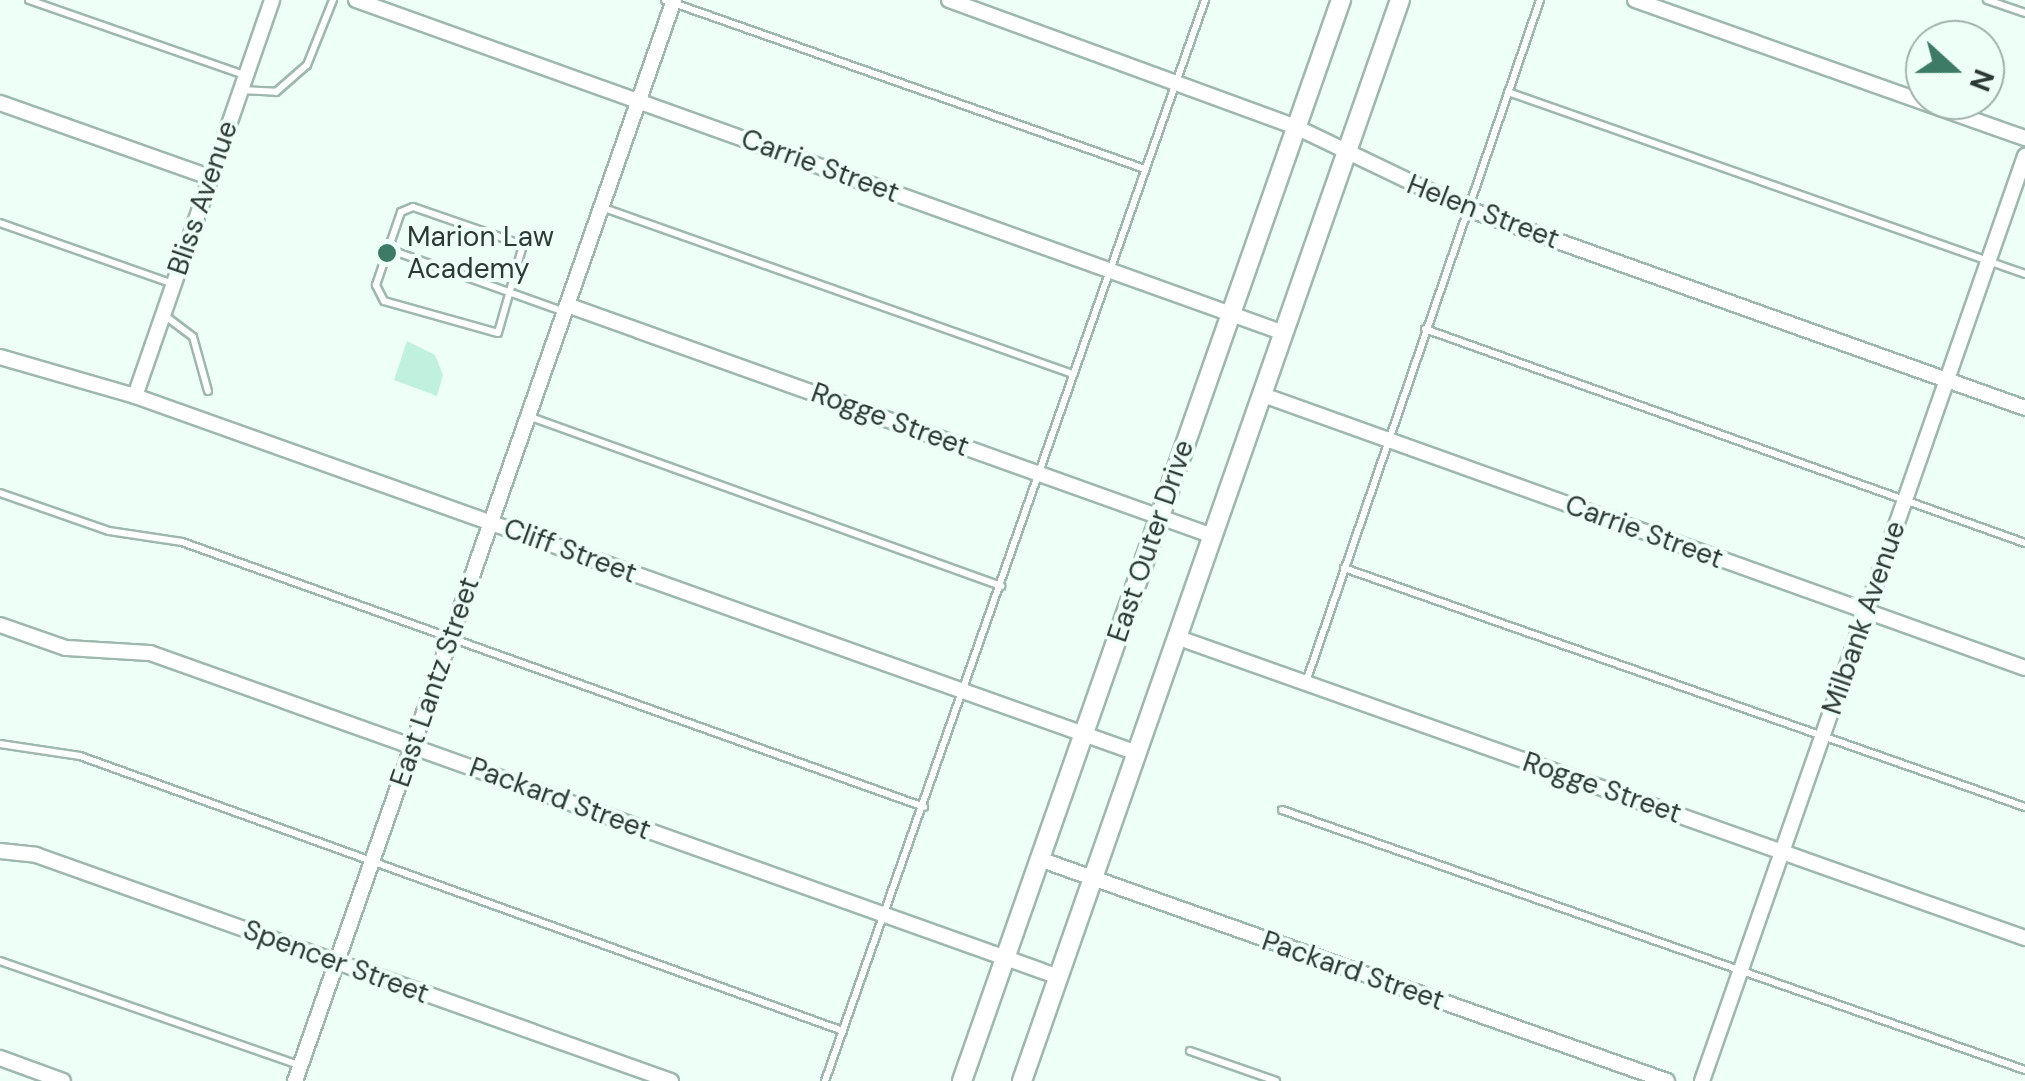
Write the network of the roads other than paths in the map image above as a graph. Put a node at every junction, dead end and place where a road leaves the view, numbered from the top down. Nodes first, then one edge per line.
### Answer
1 (29, 0) edge
2 (272, 0) edge
3 (333, 0) edge
4 (356, 0) edge
5 (948, 0) edge
6 (1204, 0) edge
7 (1341, 0) edge
8 (1400, 0) edge
9 (1540, 0) edge
10 (1635, 0) edge
11 (1987, 0) edge
12 (671, 1) edge
13 (2025, 14) edge
14 (242, 83) junction
15 (1175, 83) junction
16 (1508, 92) junction
17 (639, 101) junction
18 (0, 103) edge
19 (1296, 127) junction
20 (2025, 138) edge
21 (2025, 156) edge
22 (1345, 157) junction
23 (1145, 169) junction
24 (209, 177) junction
25 (602, 208) junction
26 (1465, 208) junction
27 (0, 224) edge
28 (388, 249) junction
29 (1988, 261) junction
30 (1111, 270) junction
31 (2025, 274) edge
32 (173, 284) junction
33 (512, 293) junction
34 (566, 308) junction
35 (1232, 312) junction
36 (162, 314) junction
37 (1426, 329) junction
38 (1284, 333) junction
39 (0, 357) edge
40 (1074, 374) junction
41 (1945, 380) junction
42 (208, 391) dead end
43 (1263, 395) junction
44 (134, 396) junction
45 (2025, 408) edge
46 (528, 416) junction
47 (1387, 440) junction
48 (1039, 473) junction
49 (0, 493) edge
50 (1904, 502) junction
51 (1160, 516) junction
52 (491, 522) junction
53 (1212, 536) junction
54 (2025, 543) edge
55 (1344, 568) junction
56 (1001, 586) junction
57 (1866, 611) junction
58 (0, 624) edge
59 (451, 637) junction
60 (1179, 638) junction
61 (2025, 668) edge
62 (1306, 683) junction
63 (965, 692) junction
64 (1084, 734) junction
65 (1823, 735) junction
66 (0, 744) edge
67 (412, 746) junction
68 (1137, 753) junction
69 (924, 807) junction
70 (2025, 807) edge
71 (1282, 810) dead end
72 (0, 851) edge
73 (1783, 852) junction
74 (1040, 860) junction
75 (372, 861) junction
76 (1093, 879) junction
77 (885, 915) junction
78 (2025, 938) edge
79 (1005, 958) junction
80 (0, 961) edge
81 (336, 962) junction
82 (1741, 971) junction
83 (1059, 977) junction
84 (843, 1030) junction
85 (1190, 1051) dead end
86 (0, 1058) edge
87 (300, 1066) junction
88 (2025, 1070) edge
89 (63, 1081) edge
90 (295, 1081) edge
91 (671, 1081) edge
92 (825, 1081) edge
93 (962, 1081) edge
94 (1022, 1081) edge
95 (1276, 1081) edge
96 (1666, 1081) edge
97 (1702, 1081) edge

1 - 14 lane
2 - 14 street, Bliss Avenue
3 - 14 lane
4 - 17 street, Carrie Street
5 - 15 street, Helen Street
6 - 15 lane
7 - 19 main road, East Outer Drive
8 - 22 main road, East Outer Drive
9 - 16 lane
10 - 20 street
11 - 13 lane
12 - 17 street, East Lantz Street
12 - 23 lane
14 - 24 street, Bliss Avenue
15 - 19 street, Helen Street
15 - 23 lane
16 - 26 lane
16 - 29 lane
17 - 25 street, East Lantz Street
17 - 30 street, Carrie Street
18 - 24 street
19 - 22 street, Helen Street
19 - 35 main road, East Outer Drive
21 - 29 street, Milbank Avenue
22 - 26 street, Helen Street
22 - 38 main road, East Outer Drive
23 - 30 lane
24 - 32 street, Bliss Avenue
25 - 34 street, East Lantz Street
25 - 40 lane
26 - 37 lane
26 - 41 street, Helen Street
27 - 32 lane
28 - 33 lane
28 - 33 lane
28 - 33 lane
29 - 31 lane
29 - 41 street, Milbank Avenue
30 - 35 street, Carrie Street
30 - 40 lane
32 - 36 street, Bliss Avenue
33 - 34 lane
34 - 46 street, East Lantz Street
34 - 48 street, Rogge Street
35 - 38 street, Carrie Street
35 - 51 main road, East Outer Drive
36 - 42 lane
36 - 44 street, Bliss Avenue
37 - 47 lane
37 - 50 lane
38 - 43 main road, East Outer Drive
39 - 44 street, Cliff Street
40 - 48 lane
41 - 45 street, Helen Street
41 - 50 street, Milbank Avenue
43 - 47 street, Carrie Street
43 - 53 main road, East Outer Drive
44 - 52 street, Cliff Street
46 - 52 street, East Lantz Street
46 - 56 lane
47 - 55 lane
47 - 57 street, Carrie Street
48 - 51 street, Rogge Street
48 - 56 lane
49 - 59 lane
50 - 54 lane
50 - 57 street, Milbank Avenue
51 - 53 street, Rogge Street
51 - 64 main road, East Outer Drive
52 - 59 street, East Lantz Street
52 - 63 street, Cliff Street
53 - 60 main road, East Outer Drive
55 - 62 lane
55 - 65 lane
56 - 63 lane
57 - 61 street, Carrie Street
57 - 65 street, Milbank Avenue
58 - 67 street, Packard Street
59 - 67 street, East Lantz Street
59 - 69 lane
60 - 62 street, Rogge Street
60 - 68 main road, East Outer Drive
62 - 73 street, Rogge Street
63 - 64 street, Cliff Street
63 - 69 lane
64 - 68 street, Cliff Street
64 - 74 main road, East Outer Drive
65 - 70 lane
65 - 73 street, Milbank Avenue
66 - 75 lane
67 - 75 street, East Lantz Street
67 - 77 street, Packard Street
68 - 76 main road, East Outer Drive
69 - 77 lane
71 - 82 lane
72 - 81 street, Spencer Street
73 - 78 street, Rogge Street
73 - 82 street, Milbank Avenue
74 - 76 street, Packard Street
74 - 79 main road, East Outer Drive
75 - 81 street, East Lantz Street
75 - 84 lane
76 - 83 main road, East Outer Drive
76 - 96 street, Packard Street
77 - 79 street, Packard Street
77 - 84 lane
79 - 83 street, Packard Street
79 - 93 main road, East Outer Drive
80 - 87 lane
81 - 87 street, East Lantz Street
81 - 91 street, Spencer Street
82 - 88 lane
82 - 97 street, Milbank Avenue
83 - 94 main road, East Outer Drive
84 - 92 lane
85 - 95 lane
86 - 89 street
87 - 90 street, East Lantz Street

